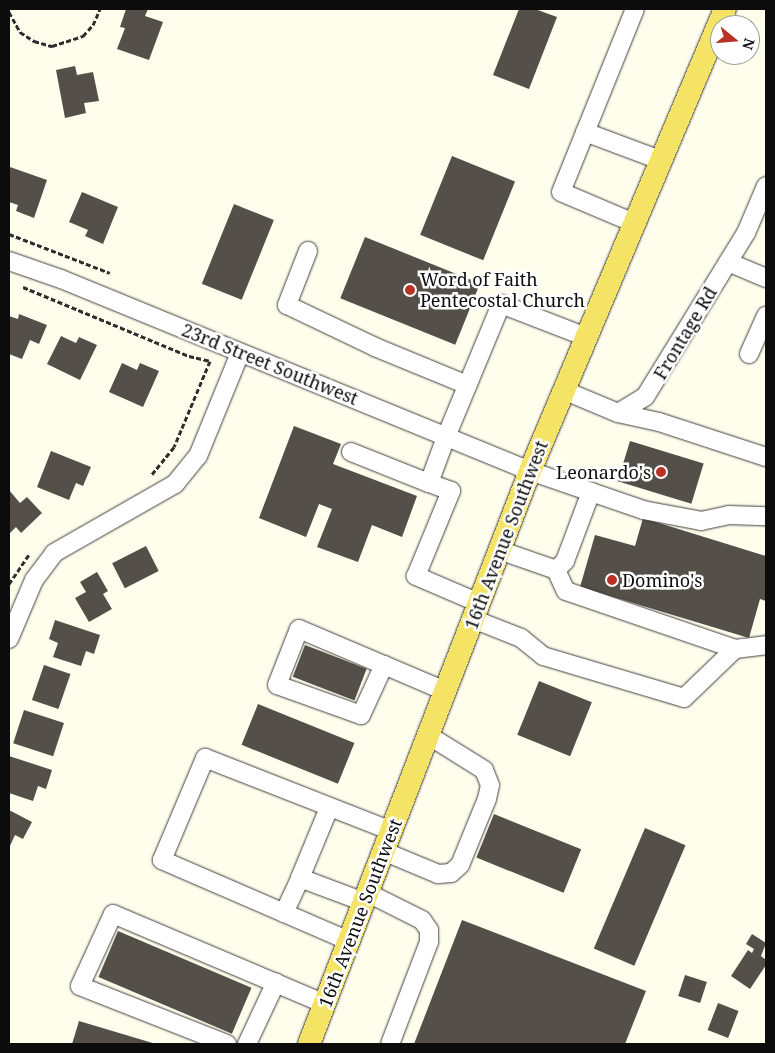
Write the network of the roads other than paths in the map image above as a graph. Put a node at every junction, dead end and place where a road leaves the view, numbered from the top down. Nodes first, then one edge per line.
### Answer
1 (635, 9) edge
2 (723, 9) edge
3 (585, 132) junction
4 (660, 160) junction
5 (766, 186) edge
6 (760, 218) edge
7 (634, 223) junction
8 (308, 251) dead end
9 (9, 261) edge
10 (728, 262) junction
11 (766, 278) edge
12 (766, 316) edge
13 (586, 337) junction
14 (240, 353) junction
15 (749, 354) dead end
16 (467, 385) junction
17 (564, 390) junction
18 (618, 413) junction
19 (446, 436) junction
20 (351, 452) dead end
21 (766, 457) edge
22 (530, 471) junction
23 (429, 483) junction
24 (591, 492) junction
25 (766, 516) edge
26 (499, 550) junction
27 (556, 570) junction
28 (476, 611) junction
29 (9, 638) edge
30 (766, 645) edge
31 (735, 649) junction
32 (384, 665) junction
33 (445, 691) junction
34 (428, 736) junction
35 (329, 808) junction
36 (387, 841) junction
37 (300, 878) junction
38 (366, 898) junction
39 (284, 912) junction
40 (349, 941) junction
41 (276, 982) junction
42 (325, 1004) junction
43 (227, 1044) edge
44 (246, 1044) edge
45 (309, 1044) edge
46 (390, 1044) edge

1 - 3 street
2 - 4 main road, 16th Avenue Southwest
3 - 4 street
3 - 7 street
4 - 7 main road, 16th Avenue Southwest
5 - 6 street, Frontage Rd
6 - 10 street, Frontage Rd
7 - 13 main road, 16th Avenue Southwest
8 - 16 street
9 - 14 street, 23rd Street Southwest
10 - 11 street
10 - 18 street, Frontage Rd
12 - 15 street
13 - 16 street
13 - 17 main road, 16th Avenue Southwest
14 - 19 street, 23rd Street Southwest
14 - 29 street
16 - 19 street
17 - 18 street
17 - 22 main road, 16th Avenue Southwest
18 - 21 street
19 - 22 street, 23rd Street Southwest
19 - 23 street
20 - 23 street
22 - 24 street, 23rd Street Southwest
22 - 26 main road, 16th Avenue Southwest
23 - 28 street
24 - 25 street, 23rd Street Southwest
24 - 27 street
26 - 27 street
26 - 28 main road, 16th Avenue Southwest
27 - 31 street
28 - 31 street
28 - 33 main road, 16th Avenue Southwest
30 - 31 street
32 - 32 street
32 - 33 street
33 - 34 main road, 16th Avenue Southwest
34 - 36 main road, 16th Avenue Southwest
34 - 36 street
35 - 36 street
35 - 37 street
35 - 39 street
36 - 38 main road, 16th Avenue Southwest
37 - 38 street
37 - 39 street
38 - 40 main road, 16th Avenue Southwest
38 - 46 street
39 - 40 street
40 - 42 main road, 16th Avenue Southwest
41 - 42 street
41 - 43 street
41 - 44 street
42 - 45 main road, 16th Avenue Southwest

